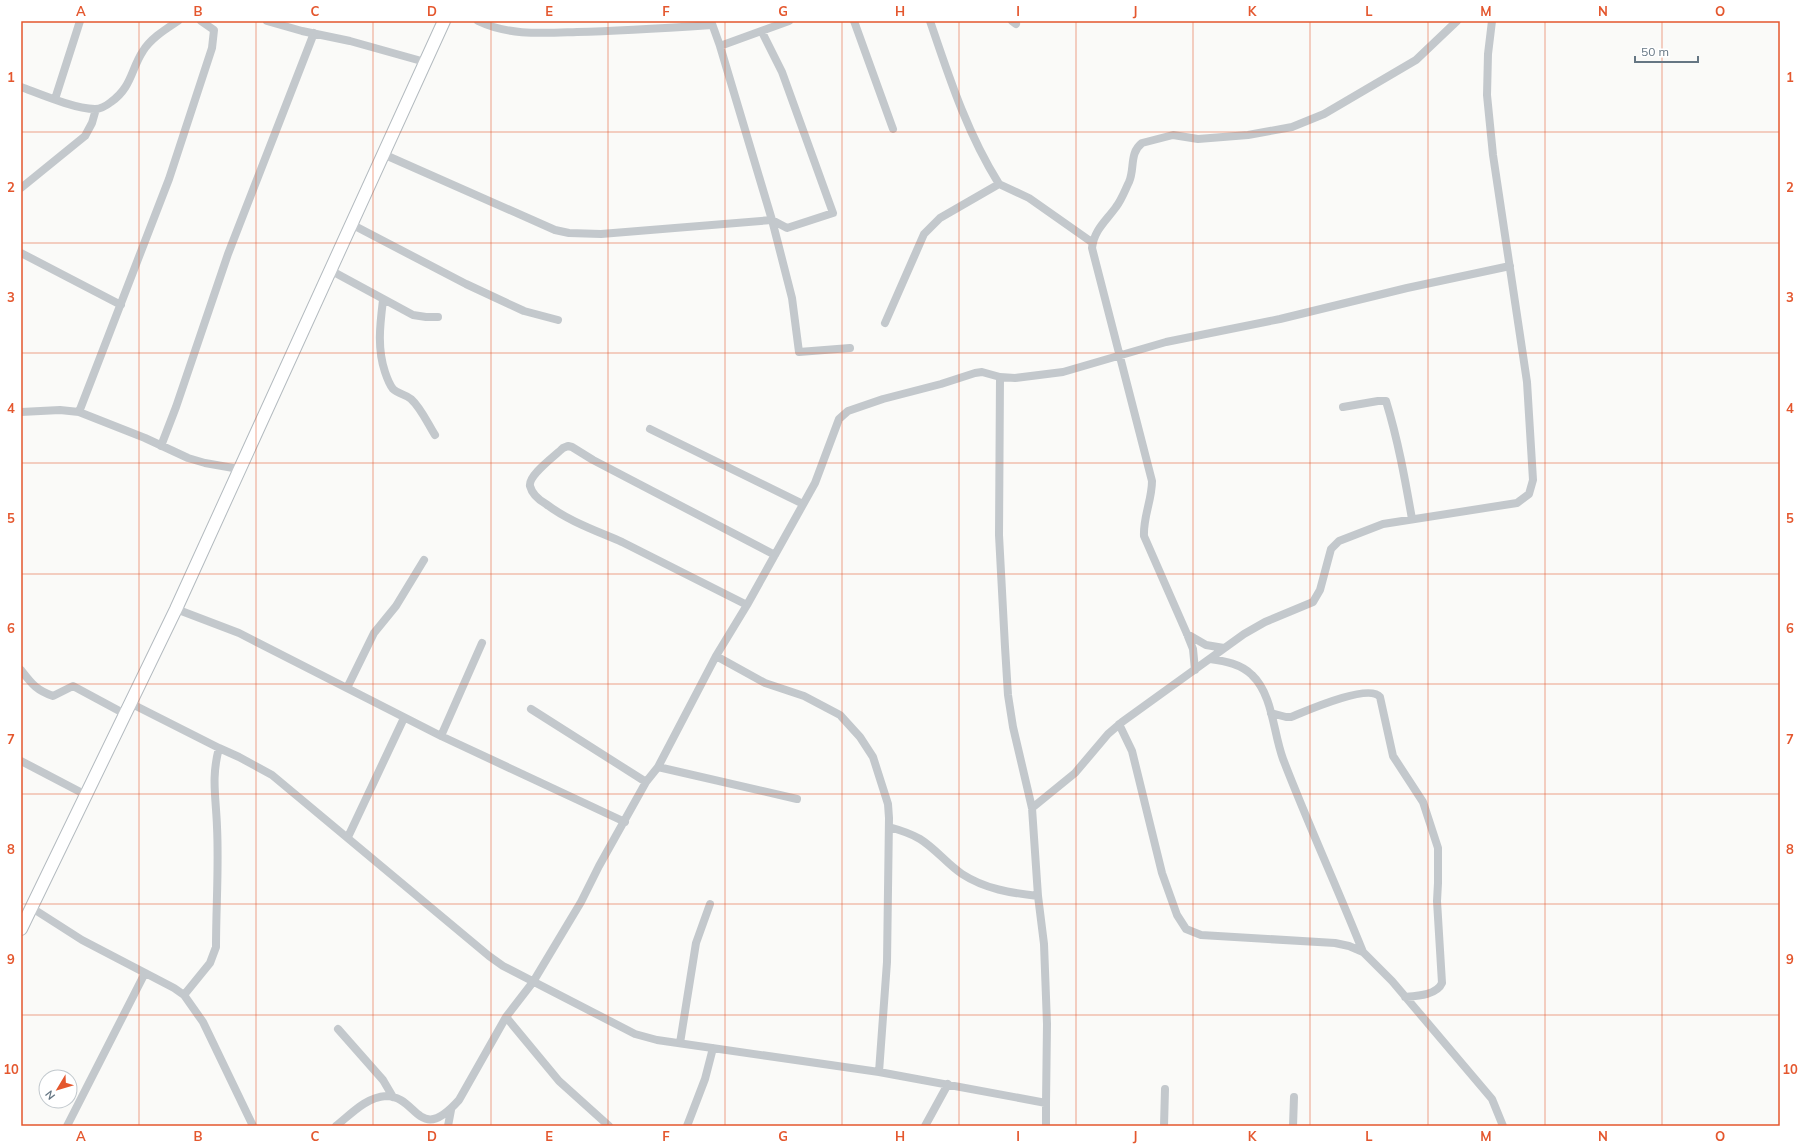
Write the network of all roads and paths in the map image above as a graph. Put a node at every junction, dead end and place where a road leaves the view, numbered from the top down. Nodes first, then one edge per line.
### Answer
1 (80, 21) edge
2 (178, 21) edge
3 (201, 21) edge
4 (267, 21) edge
5 (444, 21) edge
6 (478, 21) edge
7 (789, 21) edge
8 (854, 21) edge
9 (930, 21) edge
10 (1457, 21) edge
11 (1492, 21) edge
12 (711, 23) edge
13 (762, 32) junction
14 (314, 33) junction
15 (720, 46) junction
16 (425, 62) junction
17 (21, 87) edge
18 (55, 99) junction
19 (96, 109) junction
20 (893, 129) dead end
21 (383, 154) junction
22 (999, 184) junction
23 (21, 188) edge
24 (772, 220) junction
25 (352, 224) junction
26 (1093, 242) junction
27 (21, 253) edge
28 (1510, 266) junction
29 (330, 270) junction
30 (383, 300) junction
31 (121, 305) junction
32 (438, 317) dead end
33 (558, 320) dead end
34 (885, 323) dead end
35 (850, 348) dead end
36 (1119, 355) junction
37 (1000, 377) junction
38 (1343, 407) dead end
39 (21, 412) edge
40 (80, 412) junction
41 (650, 429) dead end
42 (434, 435) dead end
43 (161, 446) junction
44 (239, 469) junction
45 (803, 504) junction
46 (1412, 519) junction
47 (775, 555) junction
48 (424, 560) dead end
49 (747, 606) junction
50 (176, 609) junction
51 (1187, 634) junction
52 (482, 643) dead end
53 (1224, 648) junction
54 (716, 656) junction
55 (1210, 659) junction
56 (21, 670) edge
57 (1195, 670) junction
58 (347, 688) junction
59 (127, 709) junction
60 (531, 709) dead end
61 (1271, 713) junction
62 (404, 718) junction
63 (1119, 724) junction
64 (441, 736) junction
65 (219, 748) junction
66 (21, 761) edge
67 (658, 767) junction
68 (646, 782) junction
69 (86, 795) junction
70 (797, 799) dead end
71 (1032, 808) junction
72 (625, 822) junction
73 (889, 827) junction
74 (348, 838) junction
75 (1038, 896) junction
76 (710, 904) dead end
77 (32, 908) junction
78 (21, 929) edge
79 (1363, 952) junction
80 (145, 973) junction
81 (533, 982) junction
82 (184, 995) junction
83 (1405, 997) junction
84 (506, 1017) junction
85 (338, 1029) dead end
86 (680, 1043) junction
87 (713, 1048) junction
88 (879, 1072) junction
89 (948, 1084) junction
90 (1165, 1089) dead end
91 (393, 1097) junction
92 (1294, 1097) dead end
93 (1046, 1103) junction
94 (451, 1110) junction
95 (67, 1126) edge
96 (253, 1126) edge
97 (336, 1126) edge
98 (448, 1126) edge
99 (609, 1126) edge
100 (687, 1126) edge
101 (925, 1126) edge
102 (1046, 1126) edge
103 (1164, 1126) edge
104 (1293, 1126) edge
105 (1503, 1126) edge

1 - 18 street
2 - 19 street
3 - 31 street
4 - 14 street
5 - 16 street
6 - 12 street
7 - 13 street
8 - 20 street
9 - 22 street
10 - 26 street
11 - 28 street
12 - 15 street
13 - 15 street
13 - 24 street
14 - 16 street
14 - 43 street
15 - 24 street
16 - 21 street
17 - 18 street
18 - 19 street
19 - 23 street
21 - 24 street
21 - 25 street
22 - 26 street
22 - 34 street
24 - 35 street
25 - 29 street
25 - 33 street
26 - 36 street
27 - 31 street
28 - 36 street
28 - 46 street
29 - 30 street
29 - 44 street
30 - 32 street
30 - 42 street
31 - 40 street
36 - 37 street
36 - 51 street
37 - 45 street
37 - 71 street
38 - 46 street
39 - 40 street
40 - 43 street
41 - 45 street
43 - 44 street
44 - 50 street
45 - 47 street
46 - 53 street
47 - 49 street
47 - 49 street
48 - 58 street
49 - 54 street
50 - 58 street
50 - 59 street
51 - 53 street
51 - 57 street
52 - 64 street
53 - 55 street
54 - 67 street
54 - 73 street
55 - 57 street
55 - 61 street
56 - 59 street
57 - 63 street
58 - 62 street
59 - 65 street
59 - 69 street
60 - 68 street
61 - 79 street
61 - 83 street
62 - 64 street
62 - 74 street
63 - 71 street
63 - 79 street
64 - 72 street
65 - 74 street
65 - 82 street
66 - 69 street
67 - 68 street
67 - 70 street
68 - 72 street
69 - 77 street
71 - 75 street
72 - 81 street
73 - 75 street
73 - 88 street
74 - 81 street
75 - 93 street
76 - 86 street
77 - 78 street
77 - 80 street
79 - 83 street
80 - 82 street
80 - 95 street
81 - 84 street
81 - 86 street
82 - 96 street
83 - 105 street
84 - 94 street
84 - 99 street
85 - 91 street
86 - 87 street
87 - 88 street
87 - 100 street
88 - 89 street
89 - 93 street
89 - 101 street
90 - 103 street
91 - 94 street
91 - 97 street
92 - 104 street
93 - 102 street
94 - 98 street

